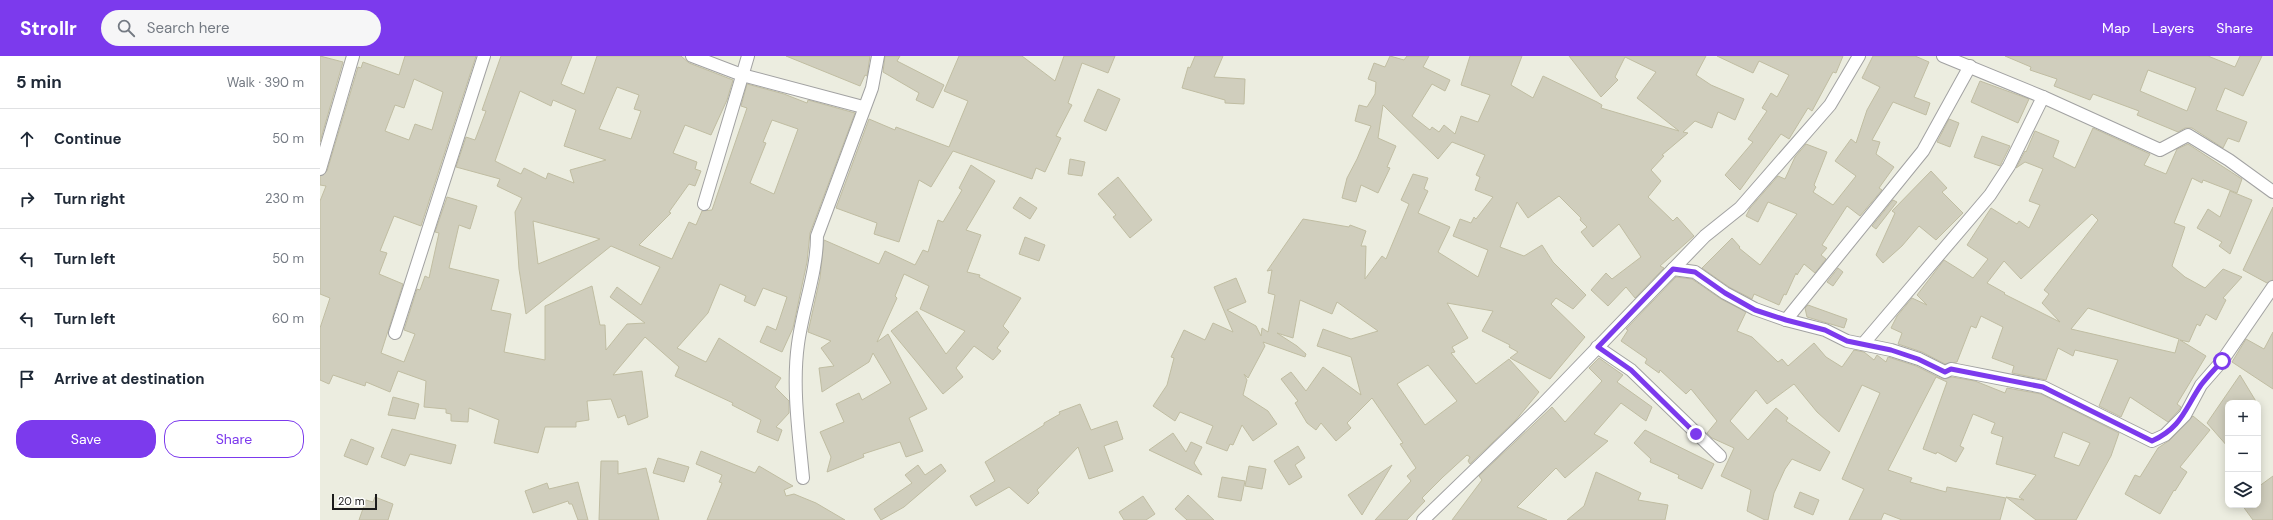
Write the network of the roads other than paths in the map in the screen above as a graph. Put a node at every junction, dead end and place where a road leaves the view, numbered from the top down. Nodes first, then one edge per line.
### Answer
1 (353, 56) edge
2 (484, 56) edge
3 (692, 56) edge
4 (748, 56) edge
5 (878, 56) edge
6 (1859, 56) edge
7 (1943, 56) edge
8 (1970, 66) junction
9 (742, 75) junction
10 (2043, 97) junction
11 (864, 107) junction
12 (320, 169) edge
13 (2273, 192) edge
14 (704, 204) dead end
15 (1673, 269) junction
16 (2273, 287) edge
17 (1786, 320) junction
18 (395, 333) dead end
19 (1863, 344) junction
20 (1598, 347) junction
21 (1720, 456) dead end
22 (803, 478) dead end
23 (1423, 520) edge

1 - 12 street
2 - 18 street
3 - 9 street
4 - 9 street
5 - 11 street
6 - 15 street
7 - 8 street
8 - 10 street
8 - 17 street
9 - 11 street
9 - 14 street
10 - 13 street
10 - 19 street
11 - 22 street
15 - 17 street
15 - 20 street
16 - 19 street
17 - 19 street
20 - 21 street
20 - 23 street

